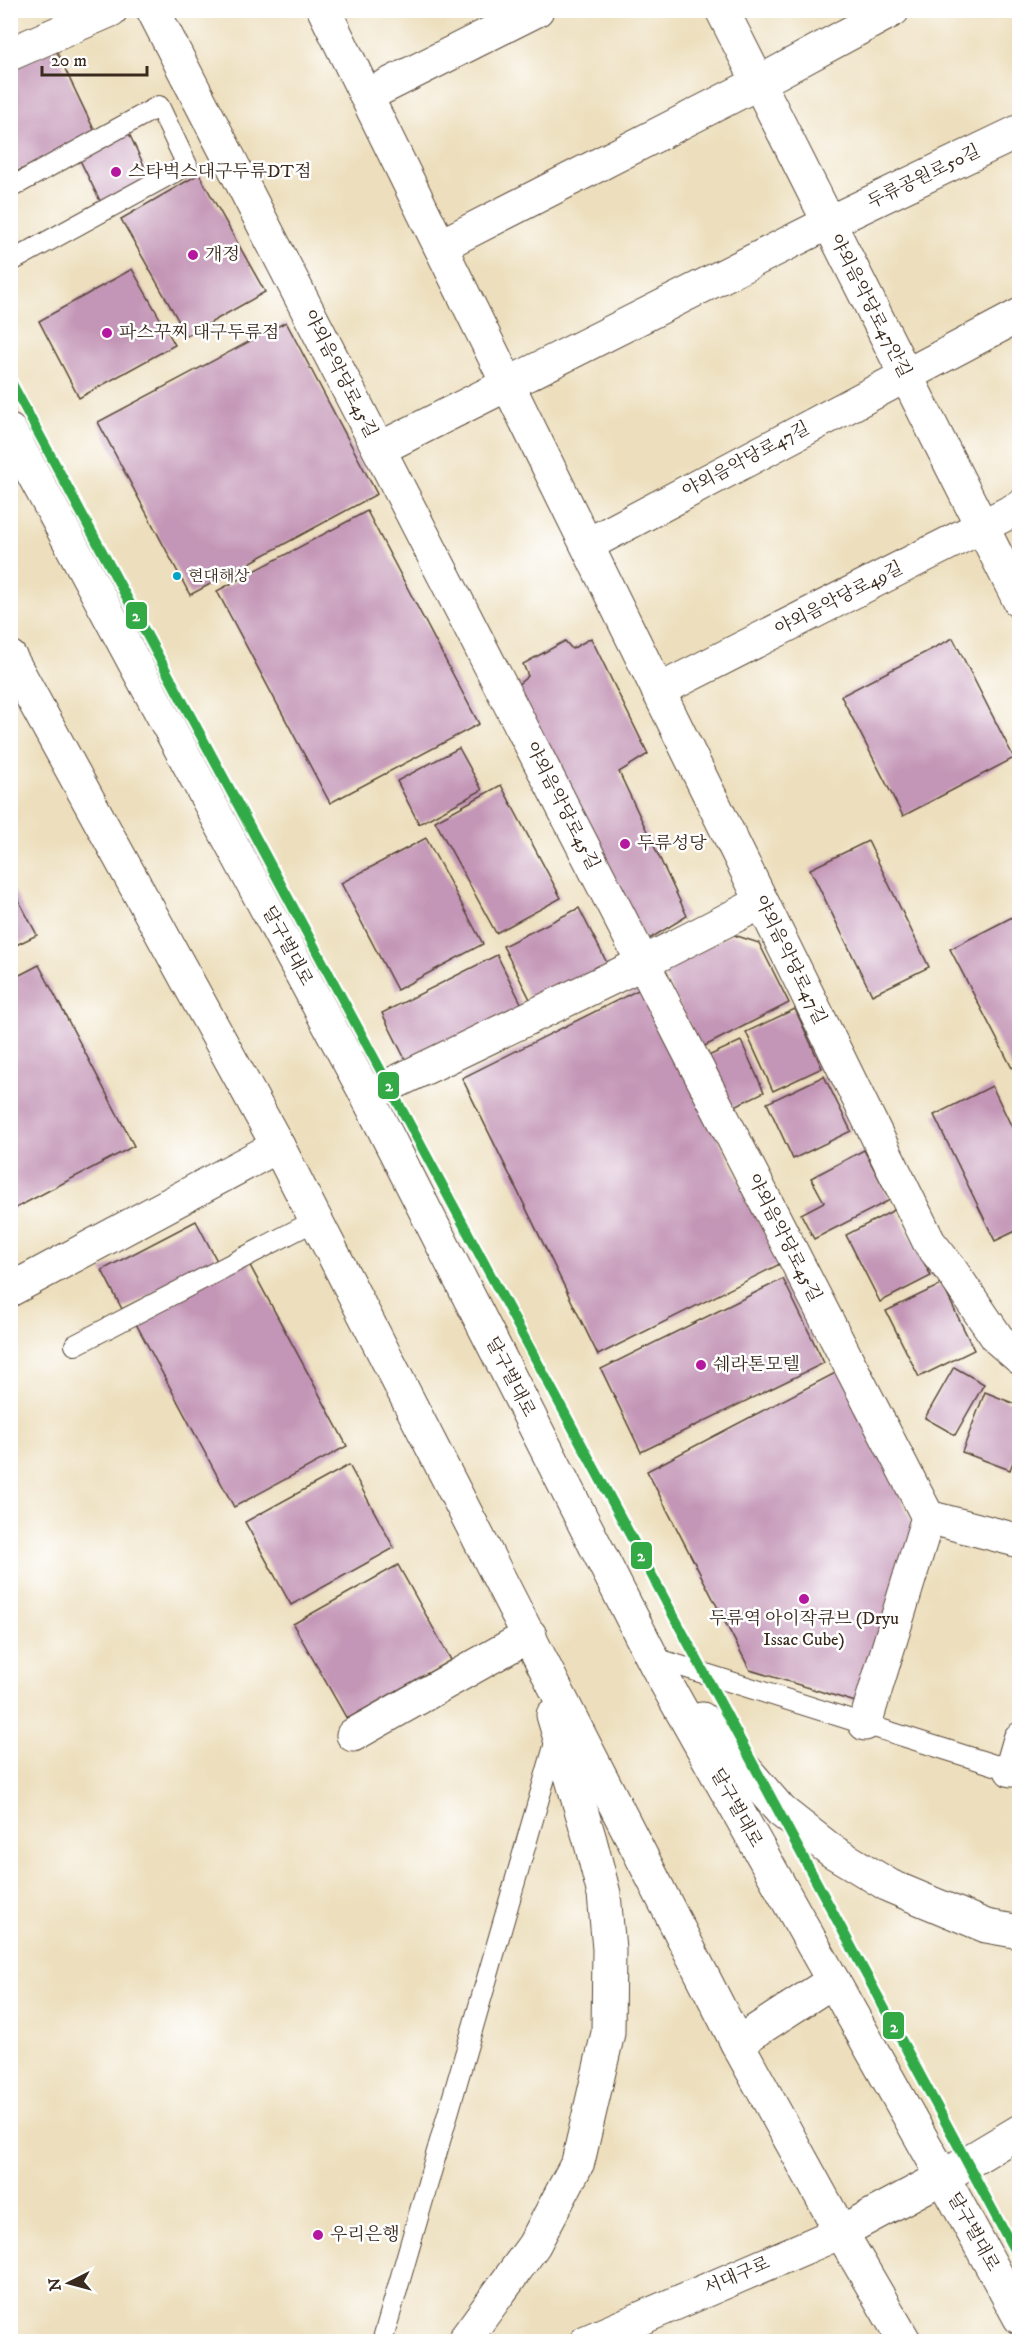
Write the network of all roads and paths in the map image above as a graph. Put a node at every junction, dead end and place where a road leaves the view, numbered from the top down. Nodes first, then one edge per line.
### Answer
1 (153, 10) edge
2 (324, 10) edge
3 (537, 10) edge
4 (722, 10) edge
5 (893, 10) edge
6 (102, 12) edge
7 (10, 54) edge
8 (758, 83) junction
9 (366, 96) junction
10 (1020, 131) edge
11 (10, 188) edge
12 (828, 223) junction
13 (440, 246) junction
14 (10, 262) edge
15 (1020, 315) edge
16 (905, 376) junction
17 (507, 384) junction
18 (10, 431) edge
19 (378, 448) junction
20 (1020, 507) edge
21 (981, 526) junction
22 (587, 545) junction
23 (1020, 602) edge
24 (10, 657) edge
25 (658, 691) junction
26 (762, 902) junction
27 (643, 963) junction
28 (367, 1096) junction
29 (278, 1146) junction
30 (316, 1220) junction
31 (10, 1290) edge
32 (75, 1345) dead end
33 (1020, 1358) edge
34 (927, 1517) junction
35 (1020, 1541) edge
36 (530, 1635) junction
37 (655, 1662) junction
38 (864, 1724) junction
39 (558, 1732) junction
40 (353, 1735) dead end
41 (1017, 1761) edge
42 (1020, 1932) edge
43 (833, 1981) junction
44 (737, 2043) junction
45 (1020, 2131) edge
46 (943, 2177) junction
47 (841, 2232) junction
48 (1020, 2318) edge
49 (382, 2342) edge
50 (464, 2342) edge
51 (586, 2342) edge
52 (905, 2342) edge

1 - 19 street, 야외음악당로45길
2 - 9 street, 야외음악당로47길
3 - 9 street
4 - 8 street, 야외음악당로47안길
5 - 8 street
6 - 7 street
8 - 12 street, 야외음악당로47안길
8 - 13 street
9 - 13 street, 야외음악당로47길
10 - 12 street, 두류공원로50길
11 - 14 lane
12 - 16 street, 야외음악당로47안길
12 - 17 street
13 - 17 street, 야외음악당로47길
15 - 16 street
16 - 21 street, 야외음악당로47안길
16 - 22 street, 야외음악당로47길
17 - 19 street
17 - 22 street, 야외음악당로47길
18 - 28 street, 달구벌대로
19 - 27 street, 야외음악당로45길
20 - 21 street, 야외음악당로49길
21 - 23 street, 야외음악당로47안길
21 - 25 street, 야외음악당로49길
22 - 25 street, 야외음악당로47길
24 - 29 street
25 - 26 street, 야외음악당로47길
26 - 27 street
26 - 33 street, 야외음악당로47길
27 - 28 street
27 - 34 street, 야외음악당로45길
28 - 37 street, 달구벌대로
29 - 30 street
29 - 31 street
30 - 32 lane
30 - 36 street
34 - 35 street
34 - 38 street
36 - 39 street
36 - 40 street
36 - 44 street
37 - 38 lane
37 - 42 street
37 - 43 street, 달구벌대로
38 - 41 lane
39 - 49 lane
39 - 50 street
43 - 44 street
43 - 46 street, 달구벌대로
44 - 47 street
45 - 46 street, 서대구로
46 - 47 street, 서대구로
46 - 48 street, 달구벌대로
47 - 51 street, 서대구로
47 - 52 street

